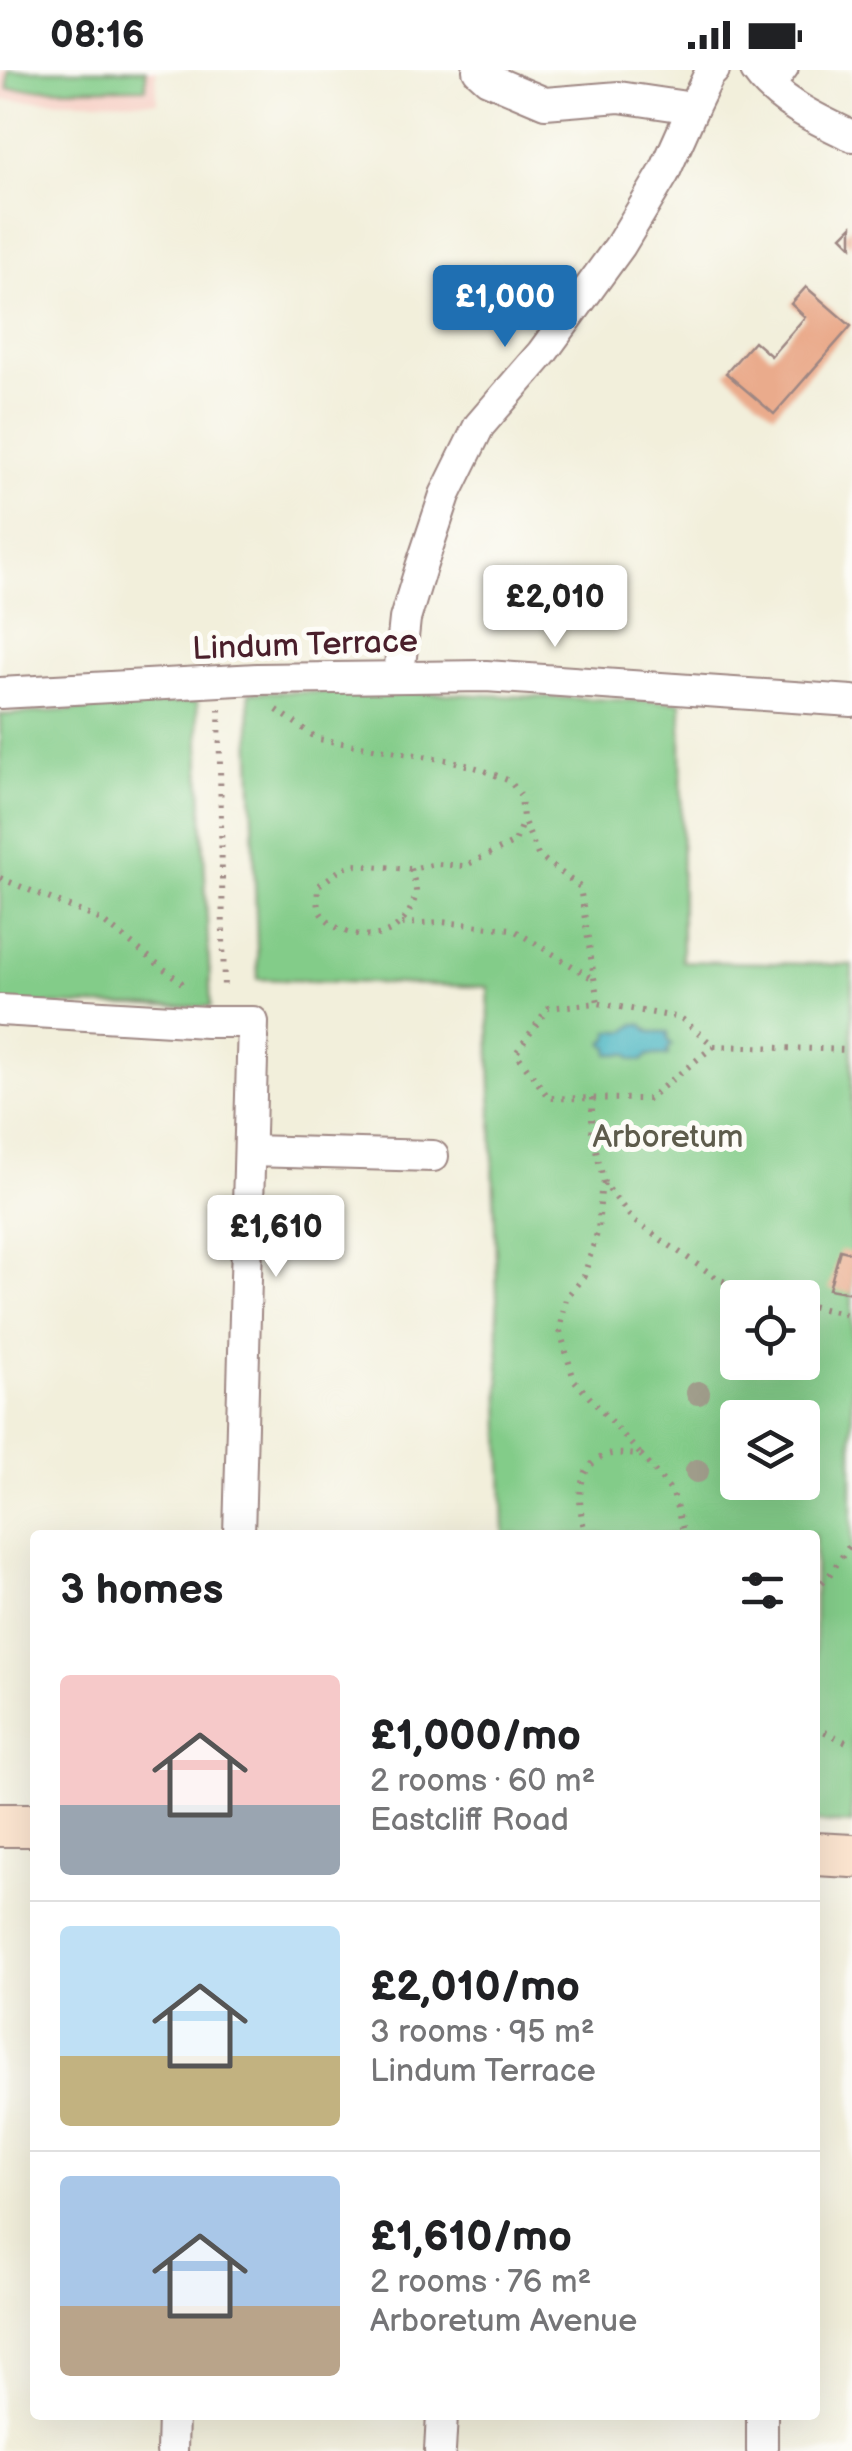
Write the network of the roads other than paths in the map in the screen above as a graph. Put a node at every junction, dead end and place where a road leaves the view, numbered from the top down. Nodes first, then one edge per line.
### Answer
1 (478, 70) edge
2 (714, 70) edge
3 (774, 77) edge
4 (693, 108) junction
5 (852, 136) edge
6 (399, 676) junction
7 (0, 693) edge
8 (852, 701) edge
9 (0, 1010) edge
10 (250, 1151) junction
11 (433, 1156) dead end
12 (239, 1530) edge
13 (0, 1824) edge
14 (30, 1825) edge
15 (820, 1854) edge
16 (852, 1856) edge
17 (173, 2420) edge
18 (442, 2420) edge
19 (762, 2420) edge
20 (172, 2451) edge
21 (440, 2451) edge
22 (762, 2451) edge

1 - 4 street
2 - 4 street
3 - 5 street
4 - 6 street
6 - 7 street, Lindum Terrace
6 - 8 street, Lindum Terrace
9 - 10 street
10 - 11 street
10 - 12 street
13 - 14 main road
15 - 16 main road
17 - 20 street
18 - 21 street
19 - 22 street

